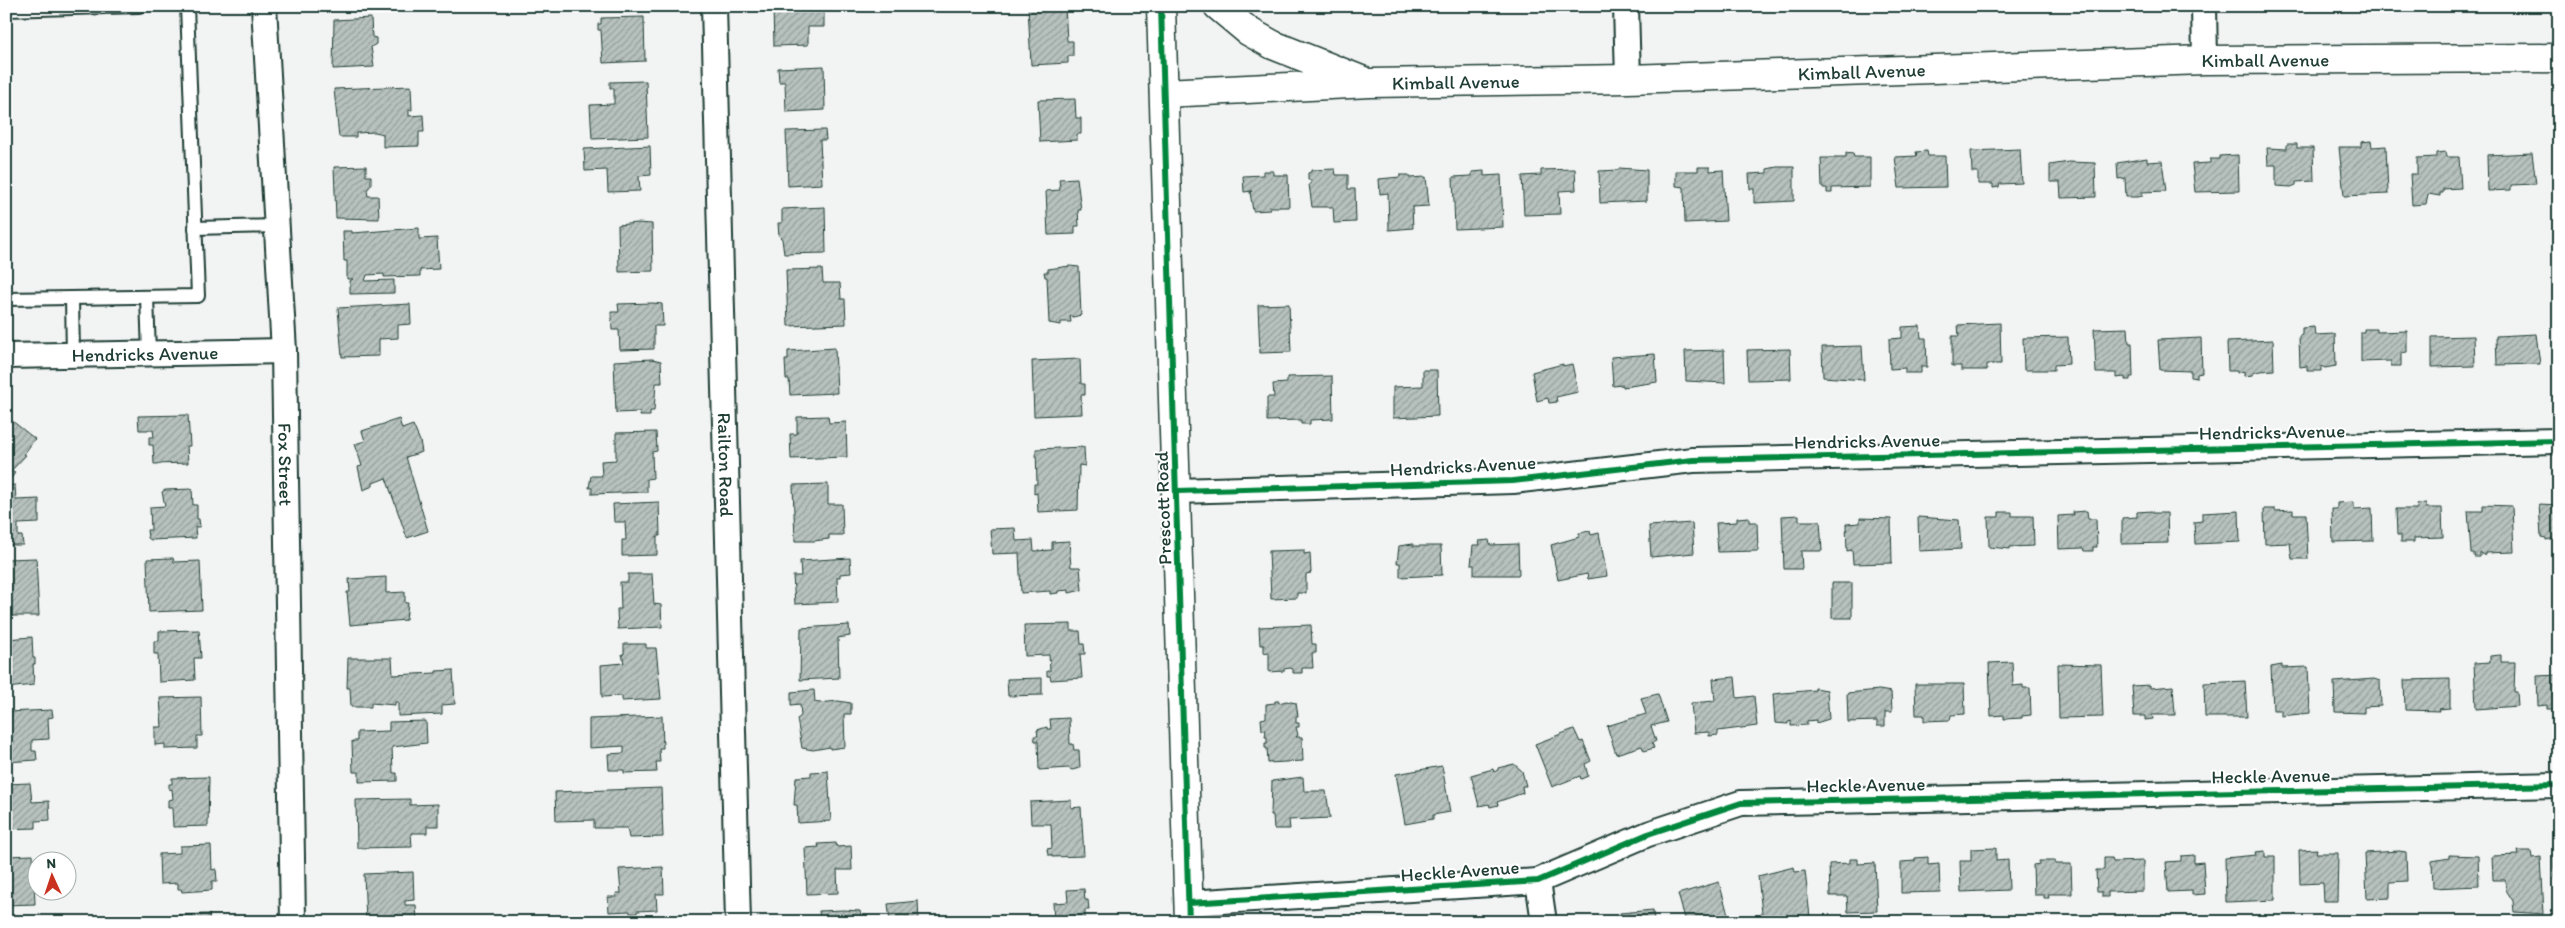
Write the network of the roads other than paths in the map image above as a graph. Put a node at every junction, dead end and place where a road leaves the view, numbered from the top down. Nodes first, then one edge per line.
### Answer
1 (139, 6) edge
2 (187, 6) edge
3 (264, 6) edge
4 (714, 6) edge
5 (1161, 6) edge
6 (1218, 6) edge
7 (1626, 6) edge
8 (2204, 6) edge
9 (6, 10) edge
10 (2559, 58) edge
11 (2206, 60) junction
12 (1628, 79) junction
13 (1370, 83) junction
14 (1164, 93) junction
15 (277, 226) junction
16 (195, 228) junction
17 (146, 297) junction
18 (72, 298) junction
19 (6, 299) edge
20 (284, 351) junction
21 (150, 353) junction
22 (73, 354) junction
23 (6, 356) edge
24 (2559, 441) edge
25 (1177, 491) junction
26 (2559, 785) edge
27 (1538, 881) junction
28 (1189, 913) edge
29 (293, 922) edge
30 (738, 922) edge
31 (1544, 922) edge

1 - 9 lane
2 - 16 lane
3 - 15 street, Fox Street
4 - 30 street, Railton Road
5 - 14 main road, Prescott Road
6 - 13 main road
7 - 12 street
8 - 11 street
10 - 11 main road, Kimball Avenue
11 - 12 main road, Kimball Avenue
12 - 13 main road, Kimball Avenue
13 - 14 main road, Kimball Avenue
14 - 25 main road, Prescott Road
15 - 16 lane
15 - 20 street, Fox Street
16 - 17 lane
17 - 18 lane
17 - 21 lane
18 - 19 lane
18 - 22 lane
20 - 21 street, Hendricks Avenue
20 - 29 street, Fox Street
21 - 22 street, Hendricks Avenue
22 - 23 street, Hendricks Avenue
24 - 25 street, Hendricks Avenue
25 - 28 main road, Prescott Road
26 - 27 street, Heckle Avenue
27 - 28 street, Heckle Avenue
27 - 31 street

